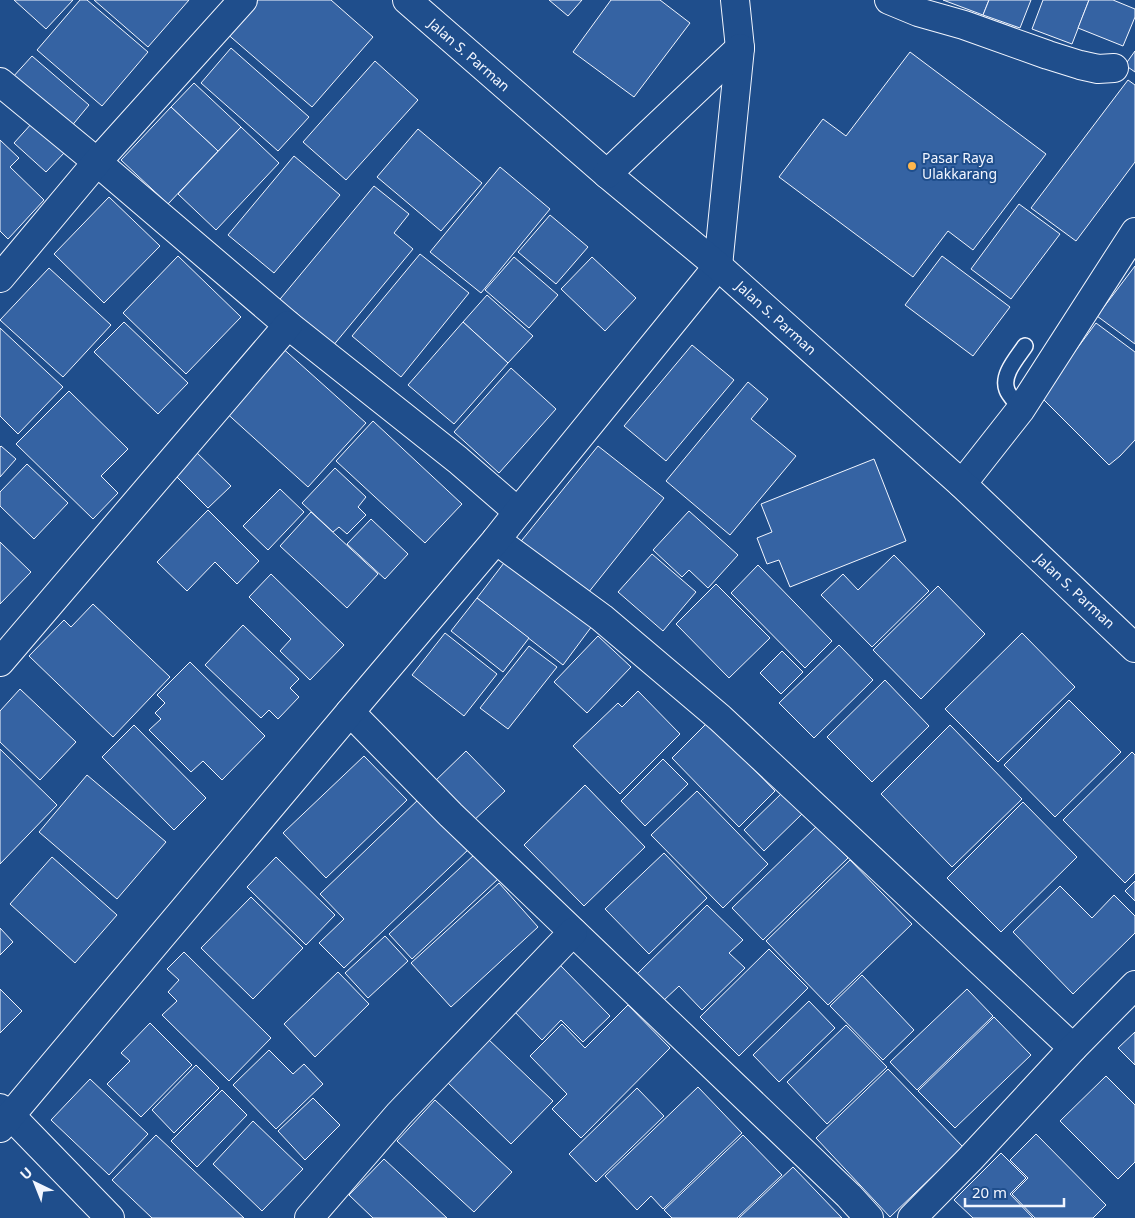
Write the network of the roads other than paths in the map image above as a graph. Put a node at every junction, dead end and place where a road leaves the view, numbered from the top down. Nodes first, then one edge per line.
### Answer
1 (243, 0) edge
2 (407, 0) edge
3 (735, 0) edge
4 (890, 0) edge
5 (740, 48) junction
6 (1114, 68) dead end
7 (0, 82) edge
8 (97, 162) junction
9 (606, 174) junction
10 (1135, 232) edge
11 (718, 266) junction
12 (0, 278) edge
13 (288, 325) junction
14 (1025, 346) dead end
15 (1021, 409) junction
16 (962, 484) junction
17 (518, 512) junction
18 (496, 540) junction
19 (1135, 648) edge
20 (0, 662) edge
21 (350, 712) junction
22 (573, 932) junction
23 (1135, 985) edge
24 (1073, 1048) junction
25 (4, 1117) edge
26 (107, 1218) edge
27 (309, 1218) edge
28 (869, 1218) edge
29 (912, 1218) edge

1 - 8 street
2 - 9 street, Jalan S. Parman
3 - 5 street
4 - 6 street
5 - 9 street
5 - 11 street
7 - 8 street
8 - 12 street
8 - 13 street
9 - 11 street, Jalan S. Parman
10 - 15 street
11 - 16 street, Jalan S. Parman
11 - 17 street
13 - 17 street
13 - 20 street
14 - 15 lane
15 - 16 street
16 - 19 street, Jalan S. Parman
17 - 18 street
18 - 21 street
18 - 24 street
21 - 22 street
21 - 25 street
22 - 27 street
22 - 28 street
23 - 24 street
24 - 29 street
25 - 26 street

